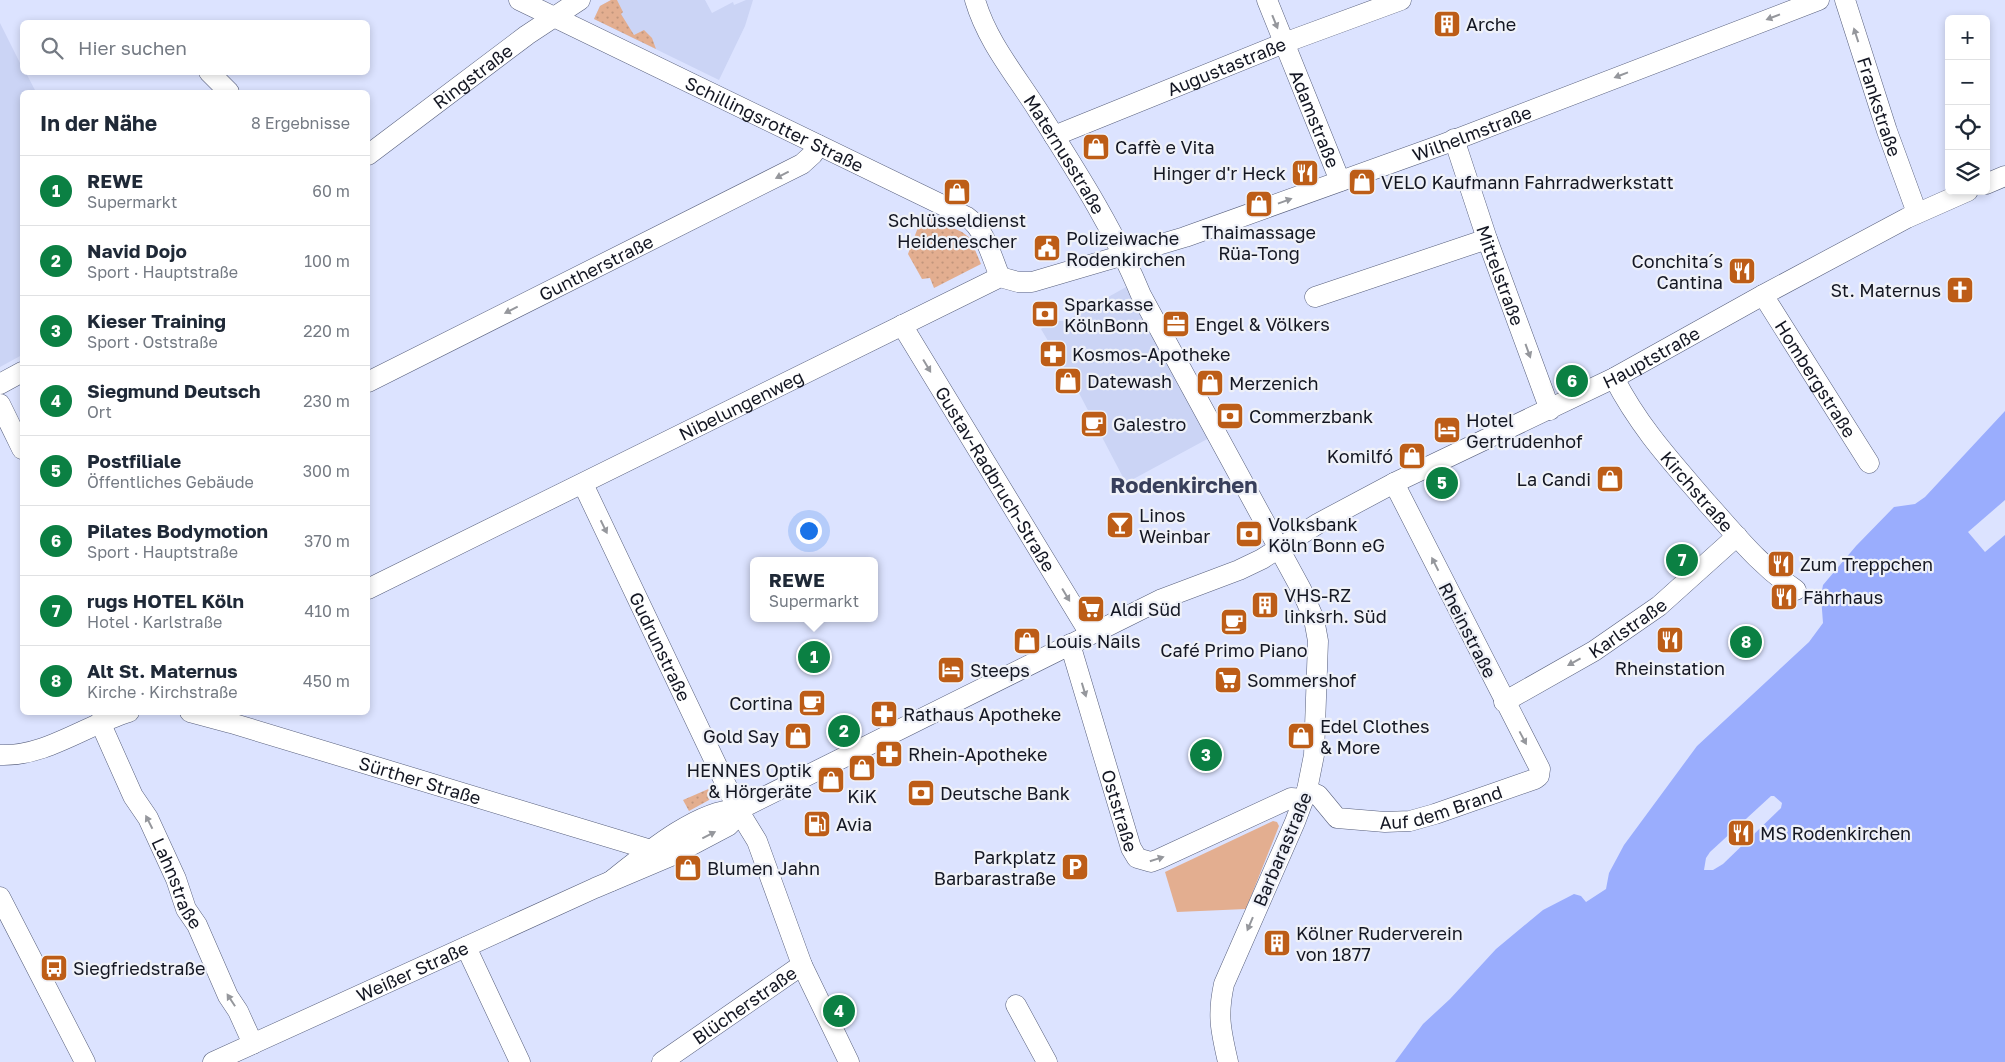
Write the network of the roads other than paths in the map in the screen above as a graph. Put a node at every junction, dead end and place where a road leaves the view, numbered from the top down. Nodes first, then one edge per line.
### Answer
1 (519, 0) edge
2 (580, 0) edge
3 (975, 0) edge
4 (1266, 0) edge
5 (1401, 0) edge
6 (1819, 0) edge
7 (1846, 0) edge
8 (554, 17) junction
9 (1284, 43) junction
10 (212, 75) edge
11 (227, 90) edge
12 (1054, 136) junction
13 (1454, 139) junction
14 (818, 145) junction
15 (370, 154) edge
16 (2005, 176) edge
17 (1340, 181) junction
18 (1990, 182) edge
19 (1959, 195) edge
20 (1917, 213) junction
21 (1487, 239) junction
22 (1123, 255) junction
23 (1000, 277) junction
24 (1763, 295) junction
25 (1315, 297) dead end
26 (902, 325) junction
27 (20, 373) edge
28 (1614, 378) junction
29 (370, 381) edge
30 (0, 384) edge
31 (0, 404) edge
32 (1550, 410) junction
33 (20, 445) edge
34 (1869, 463) dead end
35 (583, 484) junction
36 (1394, 484) junction
37 (1737, 536) junction
38 (1279, 547) junction
39 (370, 588) edge
40 (1796, 590) dead end
41 (1090, 634) junction
42 (1070, 644) junction
43 (1504, 702) junction
44 (120, 715) edge
45 (208, 715) edge
46 (226, 718) edge
47 (100, 722) junction
48 (0, 755) edge
49 (1539, 776) joint
50 (1306, 794) junction
51 (738, 810) junction
52 (683, 830) junction
53 (616, 838) junction
54 (650, 851) junction
55 (673, 855) junction
56 (611, 881) junction
57 (0, 897) edge
58 (466, 948) junction
59 (802, 965) junction
60 (1016, 1005) dead end
61 (253, 1044) junction
62 (85, 1062) edge
63 (213, 1062) edge
64 (520, 1062) edge
65 (662, 1062) edge
66 (849, 1062) edge
67 (1047, 1062) edge
68 (1228, 1062) edge

1 - 8 street, Schillingsrotter Straße
2 - 8 street, Ringstraße
3 - 12 street, Maternusstraße
4 -> 9 street, Adamstraße
5 - 9 street, Augustastraße
6 -> 13 street, Wilhelmstraße
20 -> 7 street, Frankstraße
8 - 14 street, Schillingsrotter Straße
8 - 15 street, Ringstraße
9 - 12 street, Augustastraße
9 - 17 street, Adamstraße
10 - 11 street
12 - 22 street, Maternusstraße
13 - 17 street, Wilhelmstraße
13 - 21 street, Mittelstraße
14 - 23 street, Schillingsrotter Straße
14 -> 29 street, Guntherstraße
16 - 18 street
22 -> 17 street, Wilhelmstraße
19 - 20 street, Hauptstraße
20 - 24 street, Hauptstraße
21 - 25 street
21 -> 32 street, Mittelstraße
22 - 23 street
22 - 38 street, Maternusstraße
23 - 26 street, Nibelungenweg
24 - 28 street, Hauptstraße
24 - 34 street, Hombergstraße
26 - 35 street, Nibelungenweg
26 -> 41 street, Gustav-Radbruch-Straße
27 - 30 street
28 - 32 street, Hauptstraße
28 - 37 street, Kirchstraße
31 - 33 street
32 - 36 street, Hauptstraße
35 - 39 street, Nibelungenweg
35 -> 51 street, Gudrunstraße
36 - 38 street, Hauptstraße
43 -> 36 street, Rheinstraße
37 - 40 street, Kirchstraße
37 -> 43 street, Karlstraße
38 - 41 street, Hauptstraße
38 - 50 street, Barbarastraße
41 - 42 street, Hauptstraße
42 -> 50 street, Oststraße
42 - 51 street, Hauptstraße
43 -> 49 street, Rheinstraße
44 - 47 street
45 - 46 street, Sürther Straße
46 - 53 street, Sürther Straße
47 - 48 street
61 -> 47 street, Lahnstraße
49 - 50 street, Auf dem Brand
50 -> 68 street, Barbarastraße
51 - 52 street, Hauptstraße
55 -> 51 street, Hauptstraße
51 - 59 street, Gudrunstraße
52 - 53 street, Hauptstraße
52 - 54 street, Hauptstraße
53 - 54 street, Sürther Straße
53 - 56 street
54 - 55 street
54 - 56 street, Weißer Straße
55 - 56 street, Weißer Straße
56 - 58 street, Weißer Straße
57 - 62 street
58 - 61 street, Weißer Straße
58 - 64 street
59 - 65 street, Blücherstraße
59 - 66 street, Gudrunstraße
60 - 67 street
61 - 63 street, Weißer Straße

